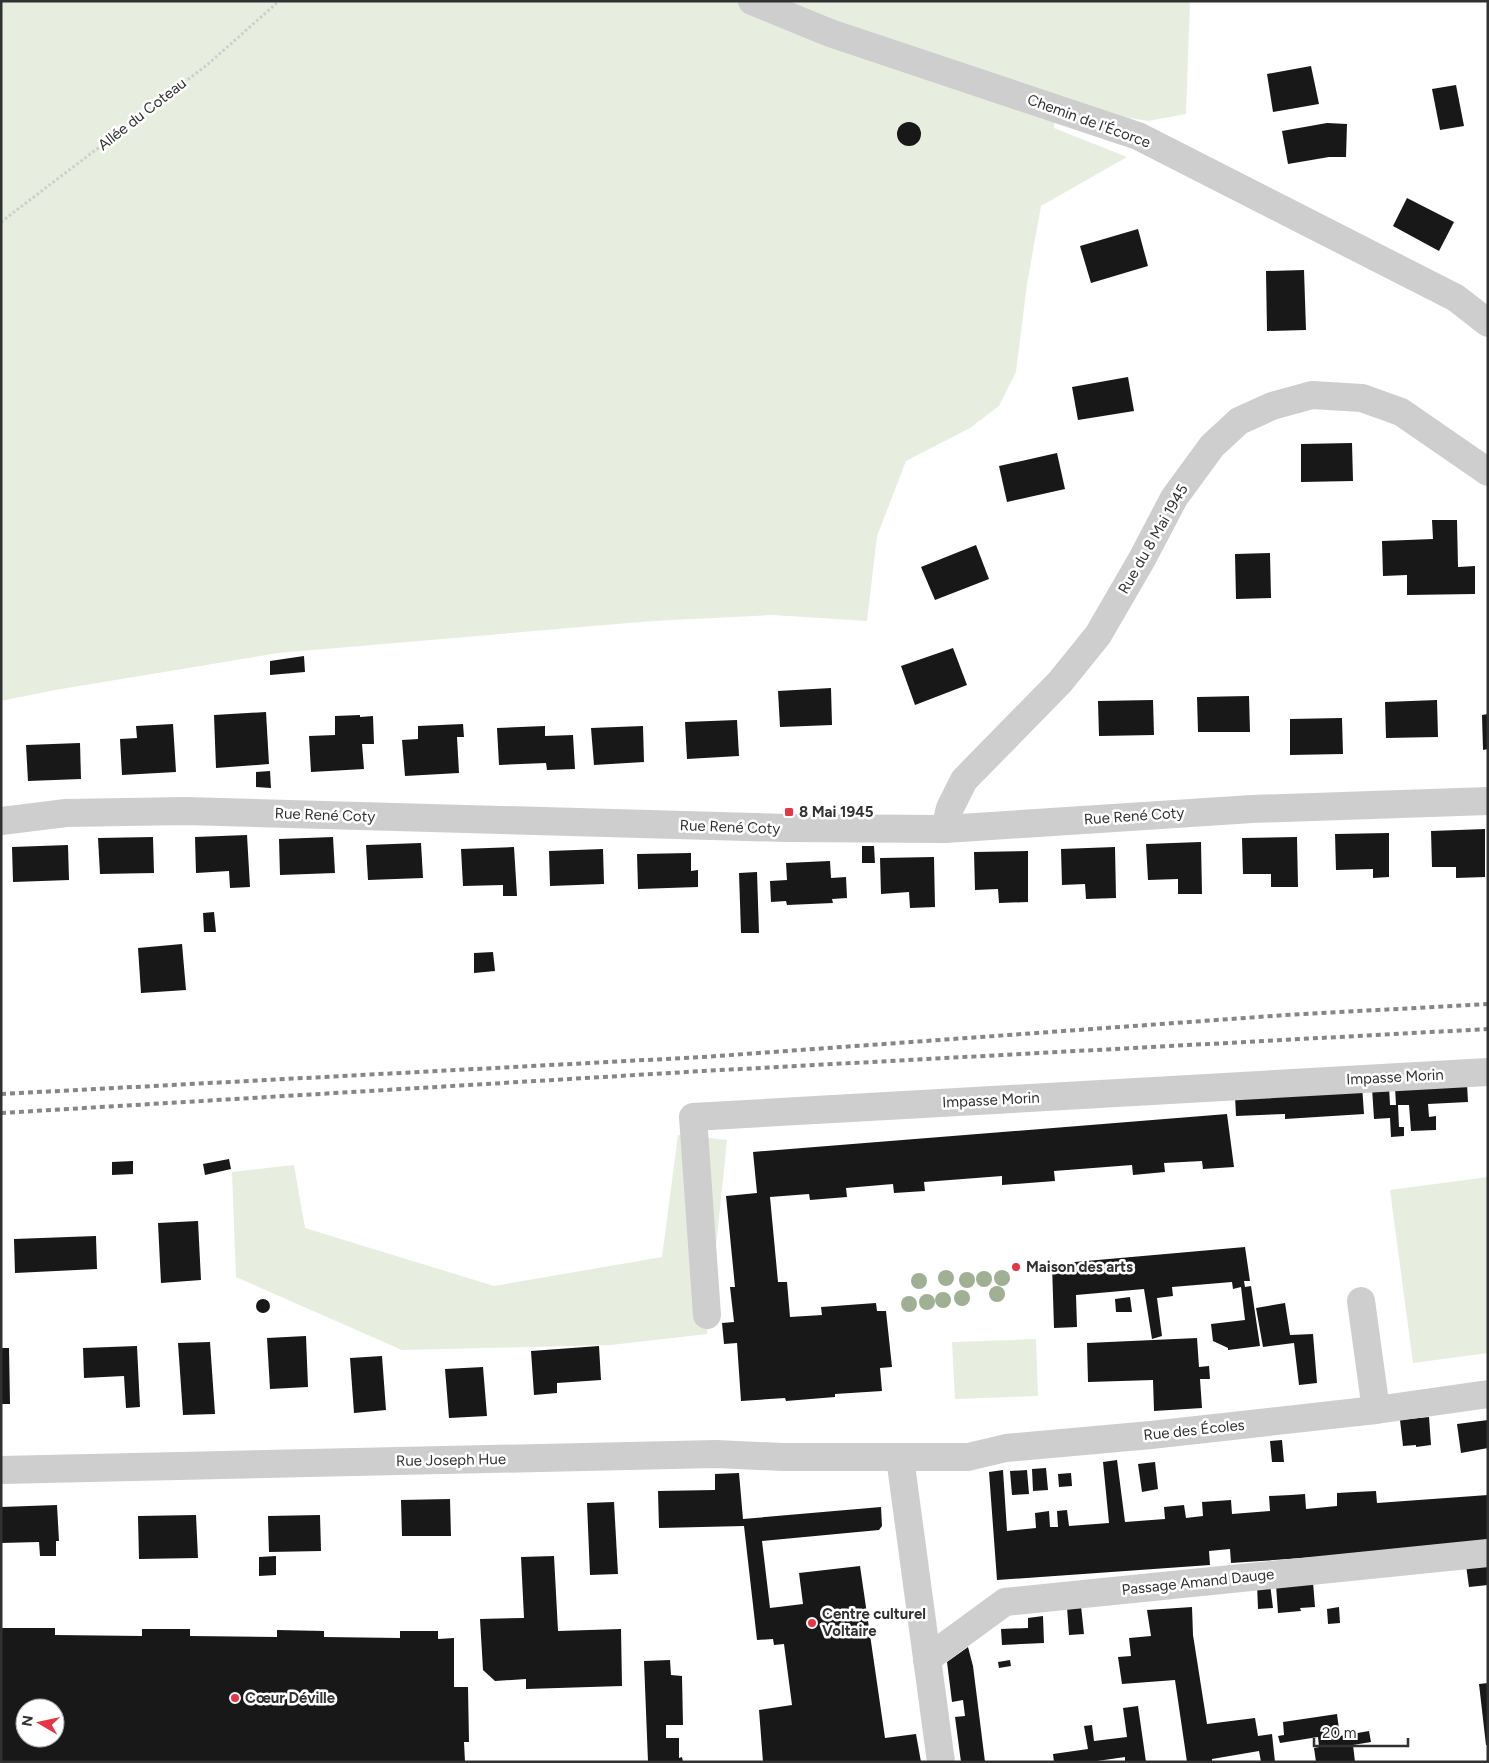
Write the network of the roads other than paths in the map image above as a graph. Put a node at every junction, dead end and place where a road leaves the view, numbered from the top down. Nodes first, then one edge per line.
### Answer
1 (752, 1) edge
2 (1488, 323) edge
3 (1488, 472) edge
4 (1488, 802) edge
5 (1, 821) edge
6 (945, 829) junction
7 (1488, 1072) edge
8 (1362, 1301) dead end
9 (707, 1315) dead end
10 (1488, 1394) edge
11 (1376, 1410) junction
12 (900, 1458) junction
13 (1, 1470) edge
14 (1488, 1553) edge
15 (927, 1659) junction
16 (941, 1762) edge

1 - 2 street, Chemin de l'Écorce
3 - 6 street, Rue du 8 Mai 1945
4 - 6 street, Rue René Coty
5 - 6 street, Rue René Coty
7 - 9 street, Impasse Morin
8 - 11 street
10 - 11 street, Rue des Écoles
11 - 12 street, Rue des Écoles
12 - 13 street, Rue Joseph Hue
12 - 15 street
14 - 15 street, Passage Amand Dauge
15 - 16 street

